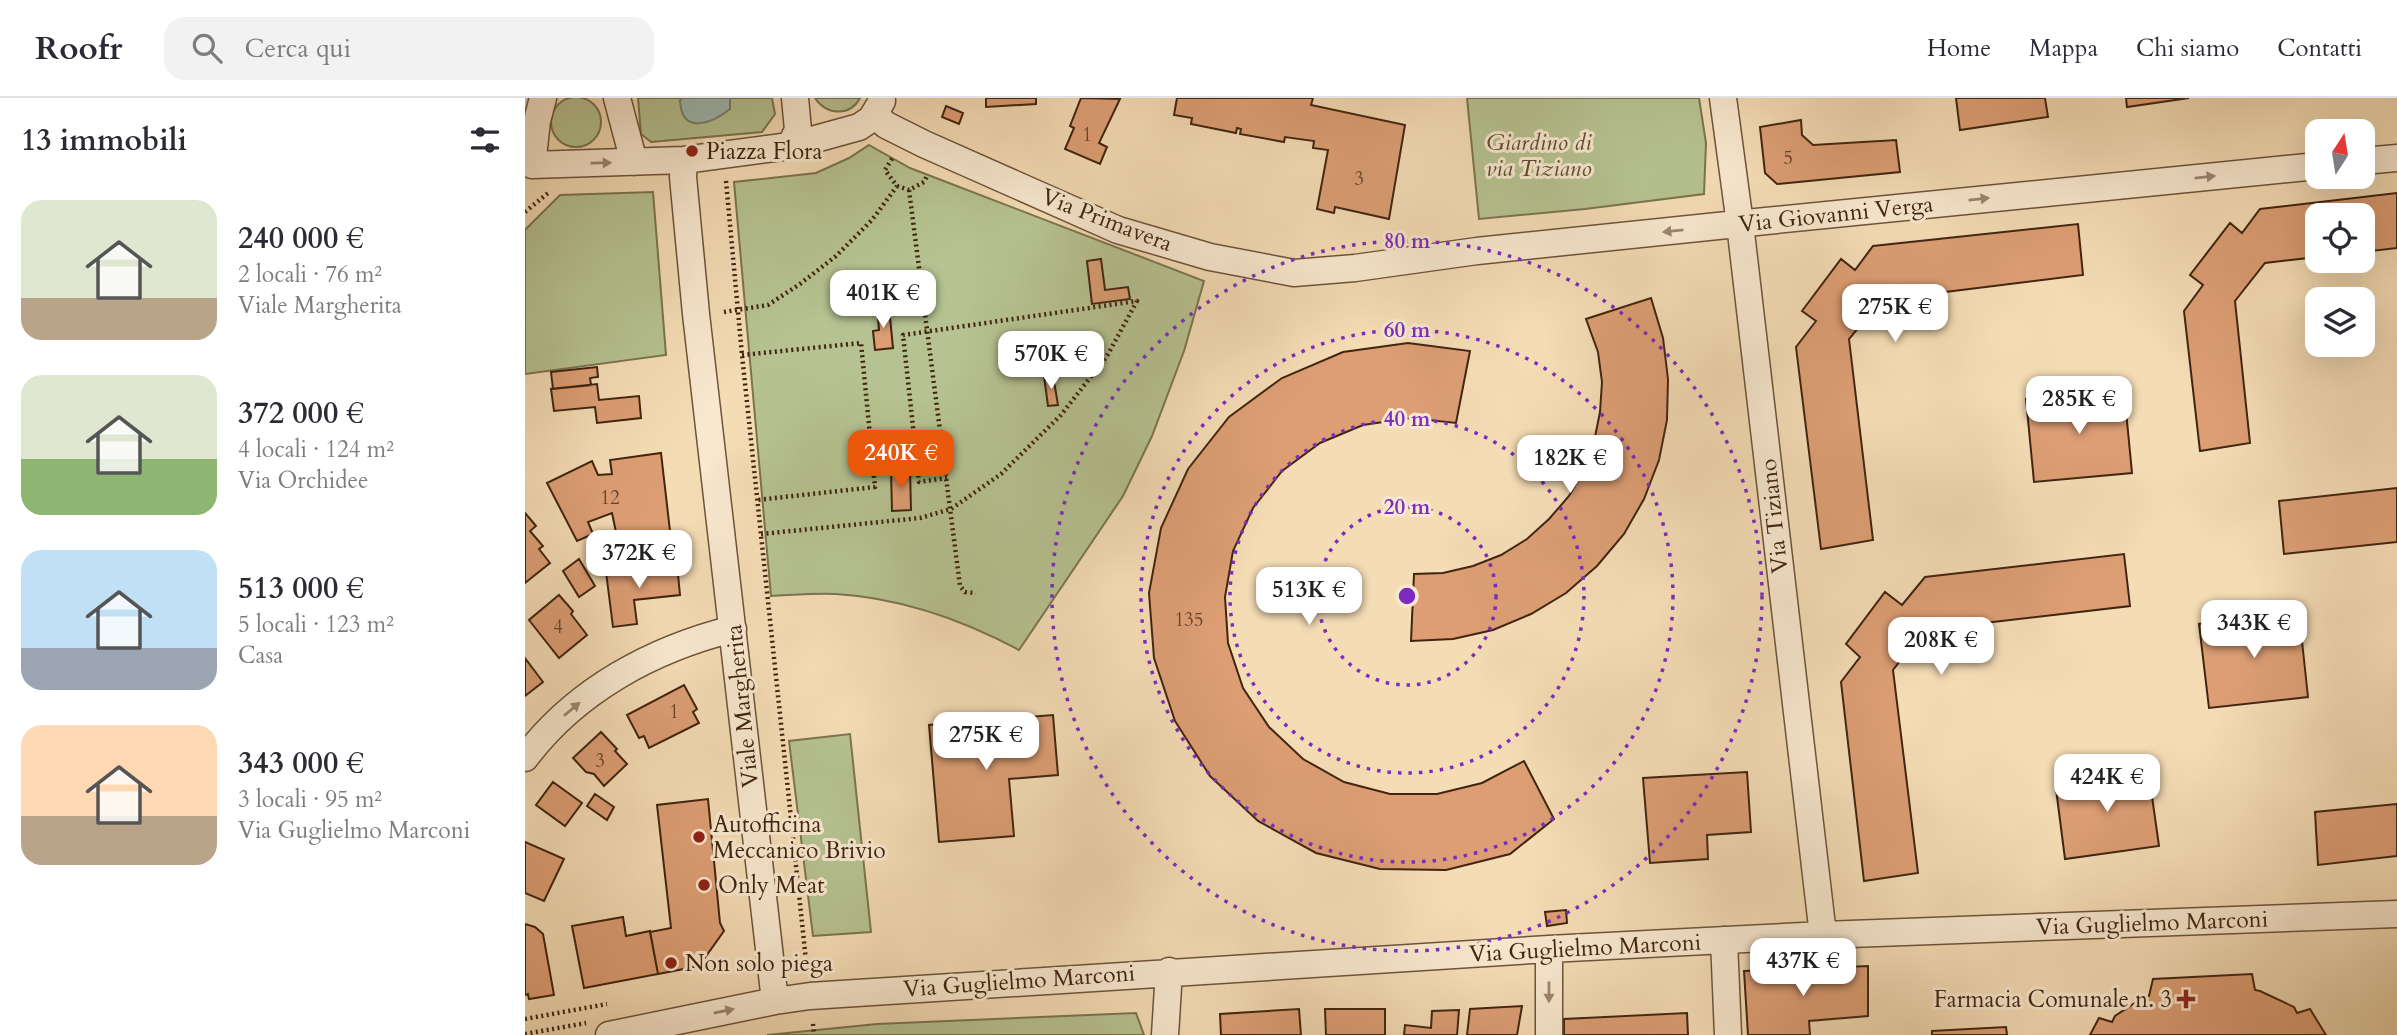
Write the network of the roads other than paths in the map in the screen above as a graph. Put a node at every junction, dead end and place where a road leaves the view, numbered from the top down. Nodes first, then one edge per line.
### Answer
1 (617, 98) edge
2 (795, 98) edge
3 (1723, 98) edge
4 (535, 104) edge
5 (870, 114) edge
6 (790, 146) junction
7 (2397, 158) edge
8 (684, 160) junction
9 (2375, 160) edge
10 (634, 162) junction
11 (2305, 167) edge
12 (529, 170) edge
13 (1740, 224) junction
14 (1355, 268) joint
15 (733, 629) junction
16 (527, 750) edge
17 (2397, 914) edge
18 (1823, 935) junction
19 (1724, 940) junction
20 (1549, 949) junction
21 (1169, 971) junction
22 (775, 1001) junction
23 (610, 1035) edge
24 (1165, 1035) edge
25 (1549, 1035) edge
26 (1728, 1035) edge

1 - 10 street
2 - 6 street
3 - 13 street, Via Tiziano
4 - 12 street
5 - 6 street
5 - 14 street, Via Primavera
6 - 8 street
7 - 9 street
8 - 10 street
8 - 15 street, Viale Margherita
12 -> 10 street
13 -> 11 street, Via Giovanni Verga
13 -> 14 street, Via Giovanni Verga
13 - 18 street, Via Tiziano
16 -> 15 street
15 - 22 street, Viale Margherita
17 - 18 street, Via Guglielmo Marconi
18 - 19 street, Via Guglielmo Marconi
19 - 20 street, Via Guglielmo Marconi
19 - 26 street
20 - 21 street, Via Guglielmo Marconi
20 -> 25 street
21 - 22 street, Via Guglielmo Marconi
21 - 24 street
23 -> 22 street, Via Guglielmo Marconi

